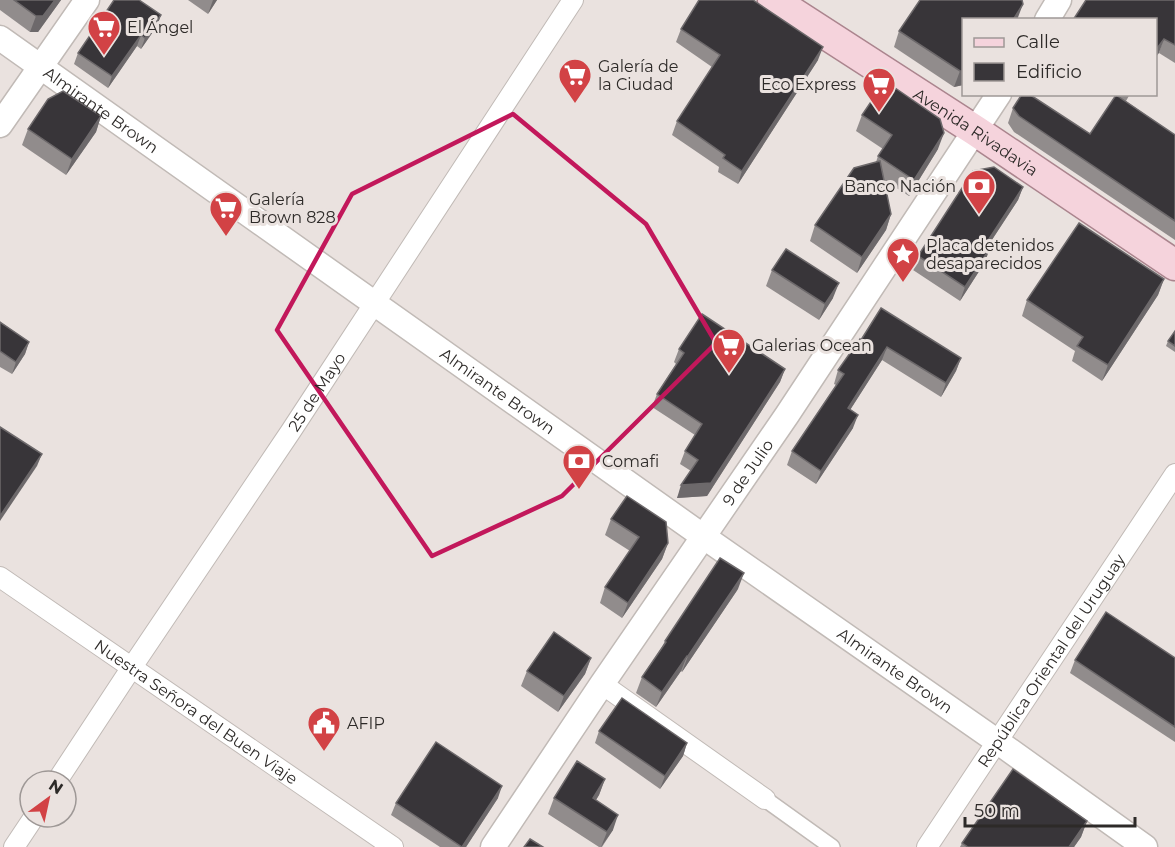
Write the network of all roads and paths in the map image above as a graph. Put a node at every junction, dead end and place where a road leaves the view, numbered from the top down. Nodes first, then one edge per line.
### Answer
1 (87, 0) edge
2 (573, 0) edge
3 (773, 0) edge
4 (0, 38) edge
5 (40, 67) junction
6 (998, 96) edge
7 (0, 125) edge
8 (976, 131) junction
9 (1175, 265) edge
10 (374, 303) junction
11 (1175, 474) edge
12 (704, 537) junction
13 (0, 577) edge
14 (132, 667) junction
15 (602, 684) junction
16 (998, 742) junction
17 (65, 769) edge
18 (765, 799) joint
19 (26, 829) edge
20 (14, 847) edge
21 (393, 847) edge
22 (493, 847) edge
23 (832, 847) edge
24 (927, 847) edge
25 (1145, 847) edge

1 - 5 street
2 - 10 street, 25 de Mayo
3 - 8 main road, Avenida Rivadavia
4 - 5 street, Almirante Brown
5 - 7 street
5 - 10 street, Almirante Brown
6 - 8 street, 9 de Julio
8 - 9 main road, Avenida Rivadavia
8 - 12 street, 9 de Julio
10 - 12 street, Almirante Brown
10 - 14 street, 25 de Mayo
11 - 16 street, República Oriental del Uruguay
12 - 15 street, 9 de Julio
12 - 16 street, Almirante Brown
13 - 14 street, Nuestra Señora del Buen Viaje
14 - 17 street, 25 de Mayo
14 - 21 street, Nuestra Señora del Buen Viaje
15 - 18 street
15 - 22 street, 9 de Julio
16 - 24 street, República Oriental del Uruguay
16 - 25 street, Almirante Brown
18 - 23 street
19 - 20 street

